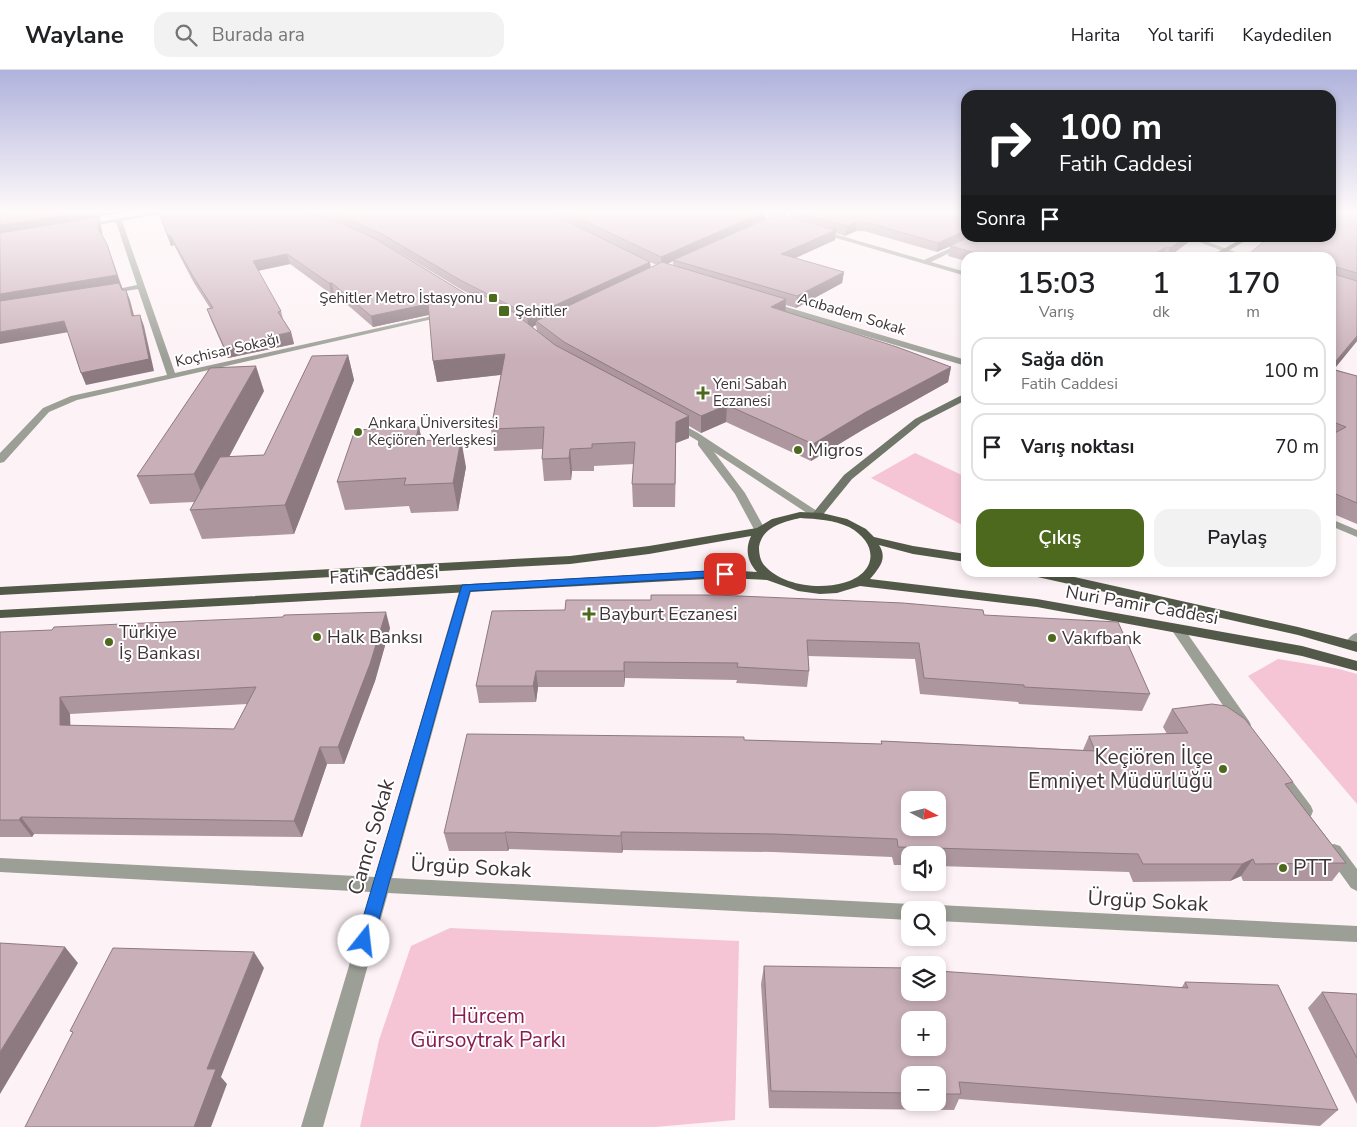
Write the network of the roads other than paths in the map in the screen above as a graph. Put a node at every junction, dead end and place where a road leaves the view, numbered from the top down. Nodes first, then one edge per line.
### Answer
1 (133, 260) edge
2 (919, 260) edge
3 (929, 260) edge
4 (925, 262) junction
5 (961, 273) edge
6 (142, 286) junction
7 (94, 294) edge
8 (762, 302) edge
9 (452, 314) edge
10 (961, 362) edge
11 (172, 376) junction
12 (961, 399) edge
13 (663, 418) edge
14 (696, 436) junction
15 (5, 448) edge
16 (0, 460) edge
17 (817, 515) junction
18 (1336, 524) edge
19 (760, 531) junction
20 (1357, 534) edge
21 (872, 540) junction
22 (961, 557) edge
23 (771, 576) junction
24 (1055, 577) edge
25 (859, 582) junction
26 (466, 588) junction
27 (0, 591) edge
28 (0, 614) edge
29 (1177, 629) junction
30 (1355, 643) edge
31 (1357, 666) edge
32 (1253, 738) edge
33 (1270, 762) edge
34 (1317, 827) edge
35 (1328, 843) edge
36 (0, 865) edge
37 (1357, 883) edge
38 (380, 885) junction
39 (901, 912) edge
40 (946, 913) edge
41 (1357, 934) edge
42 (312, 1127) edge

1 - 6 street
2 - 4 street
3 - 4 street
4 - 5 street
6 - 7 street
6 - 11 street
8 - 10 street, Acıbadem Sokak
9 - 11 street, Koçhisar Sokağı
11 - 15 street, Koçhisar Sokağı
12 - 17 main road
13 - 14 street
14 - 17 street
14 - 19 street
15 - 16 street, Koçhisar Sokağı
17 - 19 main road
17 - 21 main road
18 - 20 street
19 - 23 main road
19 - 27 main road, Fatih Caddesi
21 - 22 main road
21 - 25 main road
23 - 25 main road
23 - 26 main road, Fatih Caddesi
24 - 30 main road, Nuri Pamir Caddesi
25 - 29 main road, Nuri Pamir Caddesi
26 - 28 main road, Fatih Caddesi
26 - 38 street, Camcı Sokak
29 - 31 main road, Nuri Pamir Caddesi
29 - 32 street
33 - 34 street
35 - 37 street
36 - 38 street, Ürgüp Sokak
38 - 39 street, Ürgüp Sokak
38 - 42 street, Camcı Sokak
40 - 41 street, Ürgüp Sokak

